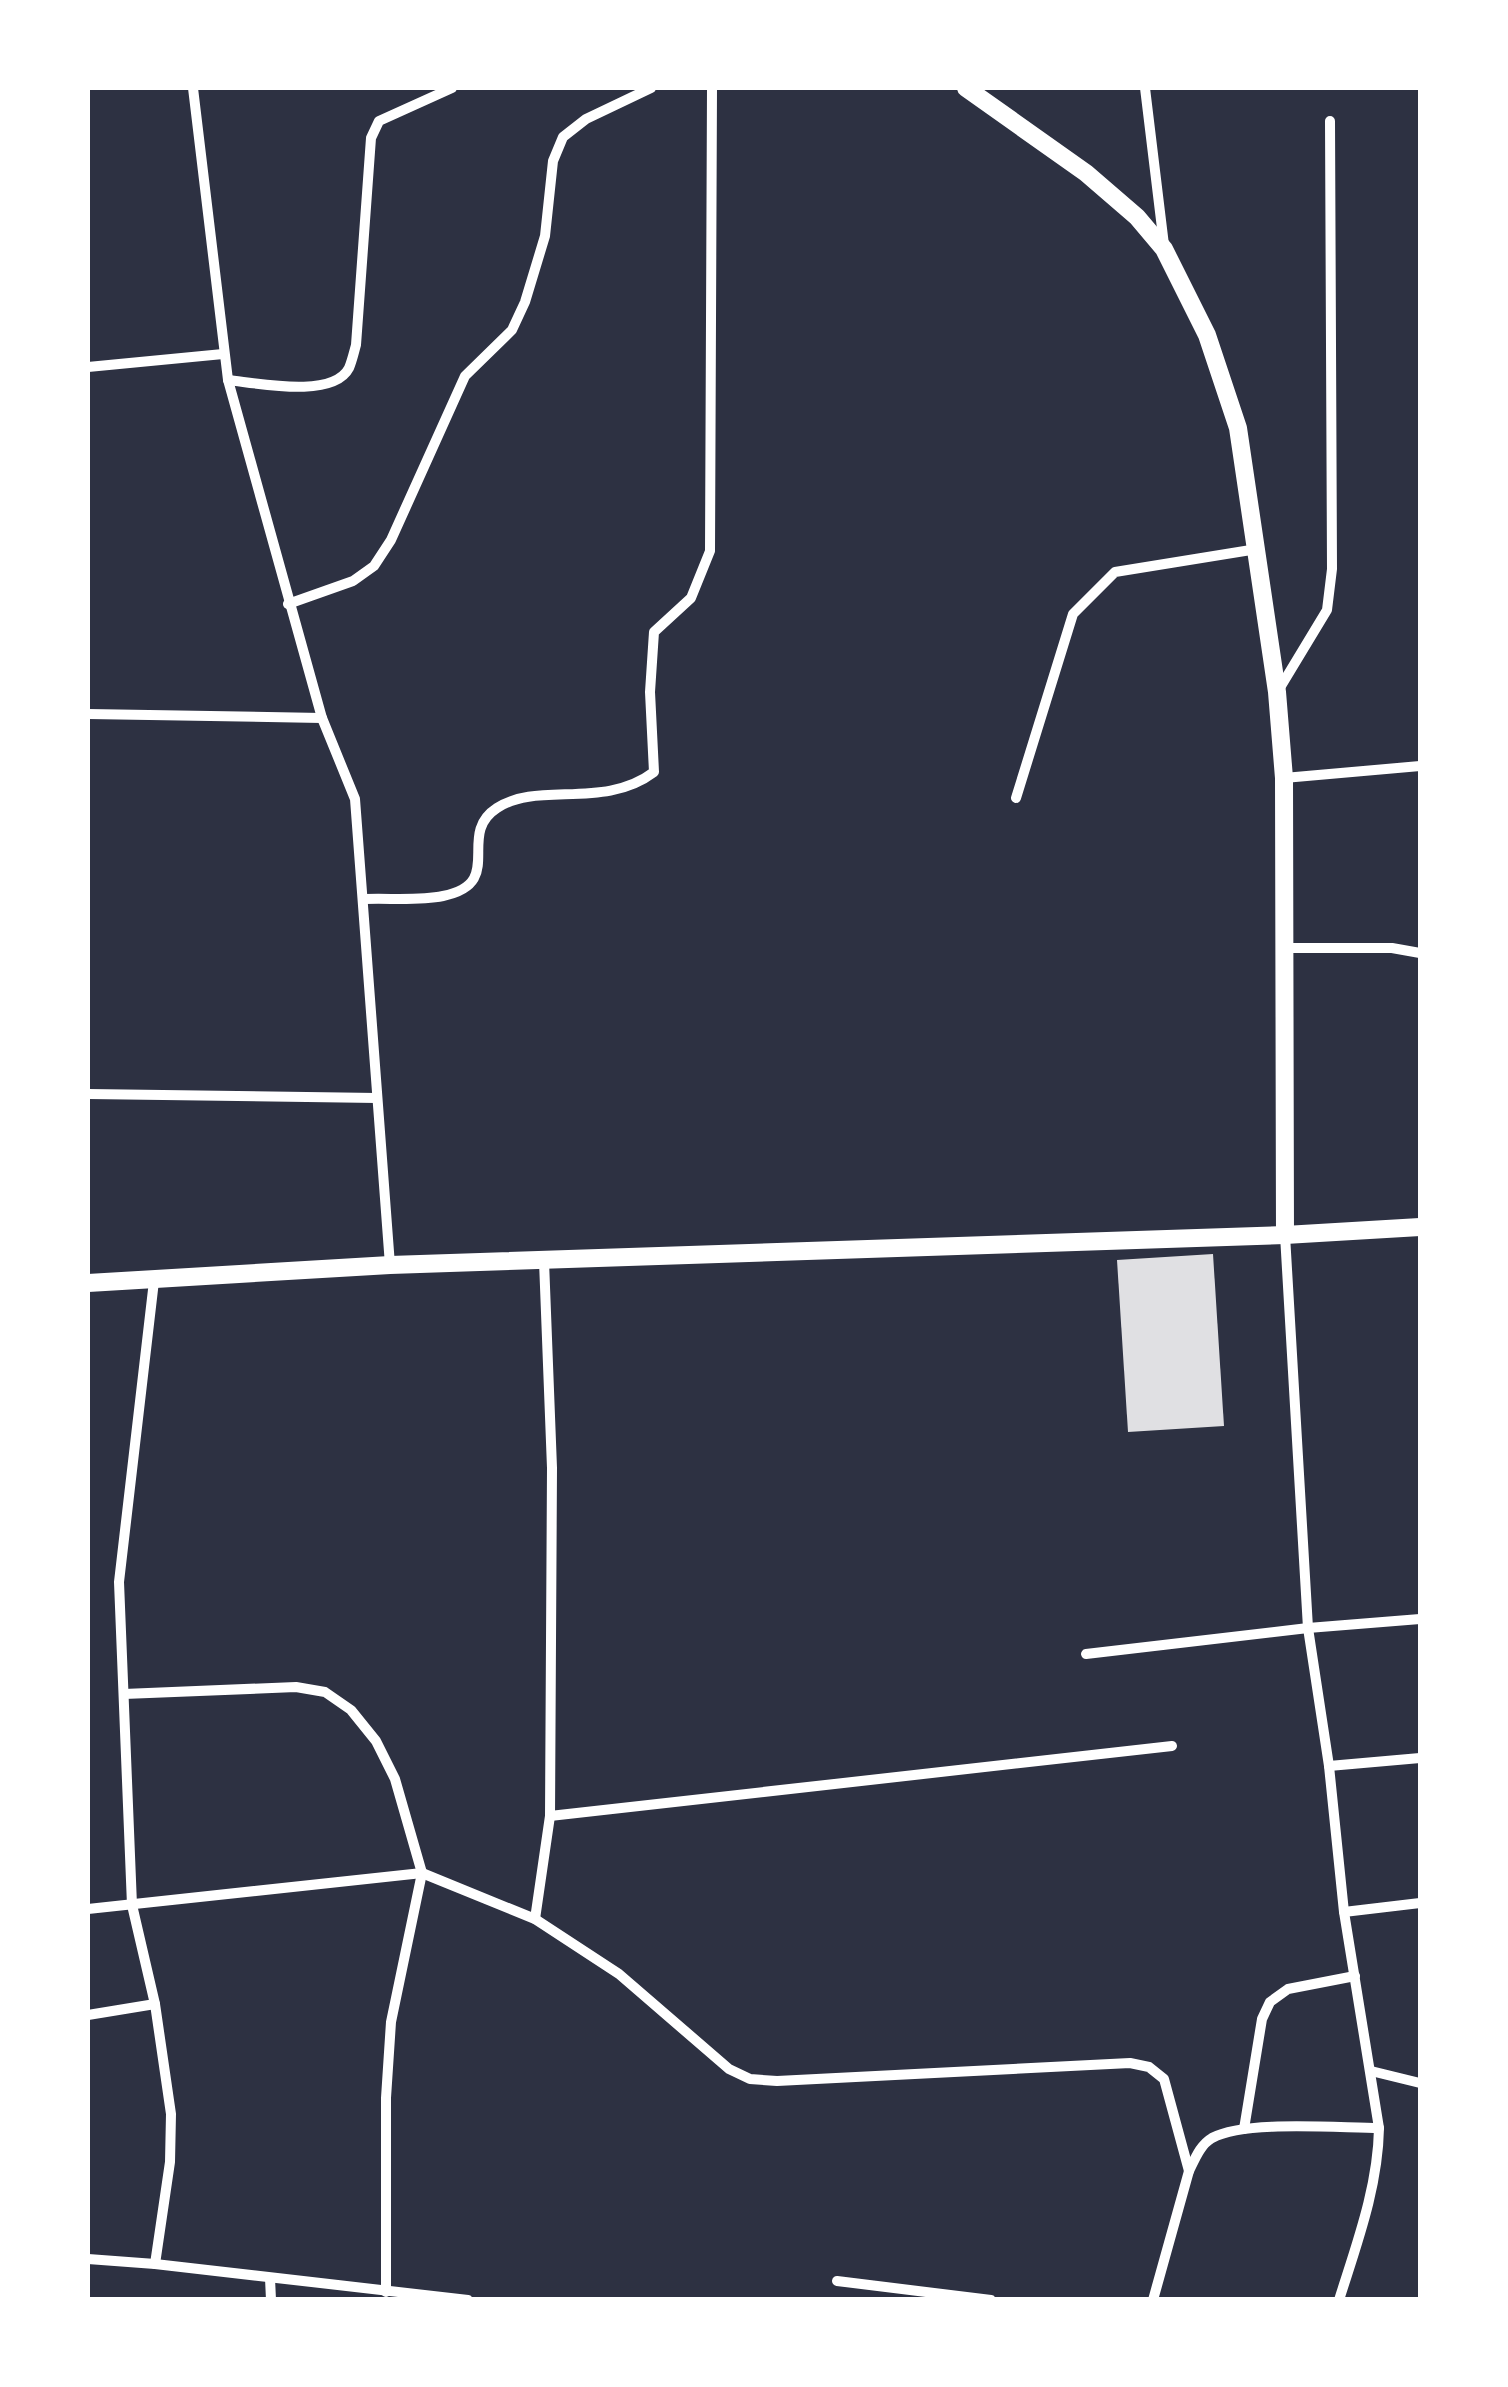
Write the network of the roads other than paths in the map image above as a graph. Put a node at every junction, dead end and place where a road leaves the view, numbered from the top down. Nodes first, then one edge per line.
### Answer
1 (193, 88) edge
2 (452, 88) edge
3 (651, 88) edge
4 (712, 88) edge
5 (966, 88) edge
6 (1146, 88) edge
7 (1330, 121) dead end
8 (1164, 249) junction
9 (223, 354) junction
10 (88, 367) edge
11 (228, 380) junction
12 (1258, 549) junction
13 (288, 604) junction
14 (1277, 692) junction
15 (88, 714) edge
16 (322, 718) junction
17 (1420, 766) edge
18 (1284, 778) junction
19 (1016, 798) dead end
20 (365, 899) junction
21 (1284, 948) junction
22 (1420, 953) edge
23 (88, 1094) edge
24 (377, 1098) junction
25 (1420, 1227) edge
26 (1285, 1235) junction
27 (544, 1261) junction
28 (390, 1264) junction
29 (154, 1281) junction
30 (88, 1282) edge
31 (1420, 1619) edge
32 (1308, 1628) junction
33 (1086, 1654) dead end
34 (124, 1694) junction
35 (1172, 1746) dead end
36 (1420, 1758) edge
37 (1329, 1766) junction
38 (550, 1816) junction
39 (422, 1873) junction
40 (1420, 1903) edge
41 (132, 1905) junction
42 (88, 1909) edge
43 (1344, 1912) junction
44 (535, 1919) junction
45 (1355, 1976) junction
46 (155, 2004) junction
47 (88, 2015) edge
48 (1371, 2071) junction
49 (1420, 2083) edge
50 (1244, 2128) junction
51 (1380, 2128) junction
52 (1190, 2171) junction
53 (88, 2259) edge
54 (155, 2264) junction
55 (270, 2278) junction
56 (837, 2281) dead end
57 (386, 2292) junction
58 (271, 2300) edge
59 (468, 2300) edge
60 (991, 2300) edge
61 (1153, 2300) edge
62 (1339, 2300) edge

1 - 9 street
2 - 11 street
3 - 13 street
4 - 20 street
5 - 8 street
6 - 8 street
7 - 14 street
8 - 12 street
9 - 10 street
9 - 11 street
11 - 13 street
12 - 14 street
12 - 19 street
13 - 16 street
14 - 18 street
15 - 16 street
16 - 20 street
17 - 18 street
18 - 21 street
20 - 24 street
21 - 22 street
21 - 26 street
23 - 24 street
24 - 28 street
25 - 26 street
26 - 27 street
26 - 32 street
27 - 28 street
27 - 38 street
28 - 29 street
29 - 30 street
29 - 34 street
31 - 32 street
32 - 33 street
32 - 37 street
34 - 39 street
34 - 41 street
35 - 38 street
36 - 37 street
37 - 43 street
38 - 44 street
39 - 41 street
39 - 44 street
39 - 57 street
40 - 43 street
41 - 42 street
41 - 46 street
43 - 45 street
44 - 52 street
45 - 48 street
45 - 50 street
46 - 47 street
46 - 54 street
48 - 49 street
48 - 51 street
50 - 51 street
50 - 52 street
51 - 62 street
52 - 61 street
53 - 54 street
54 - 55 street
55 - 57 street
55 - 58 street
56 - 60 street
57 - 59 street

